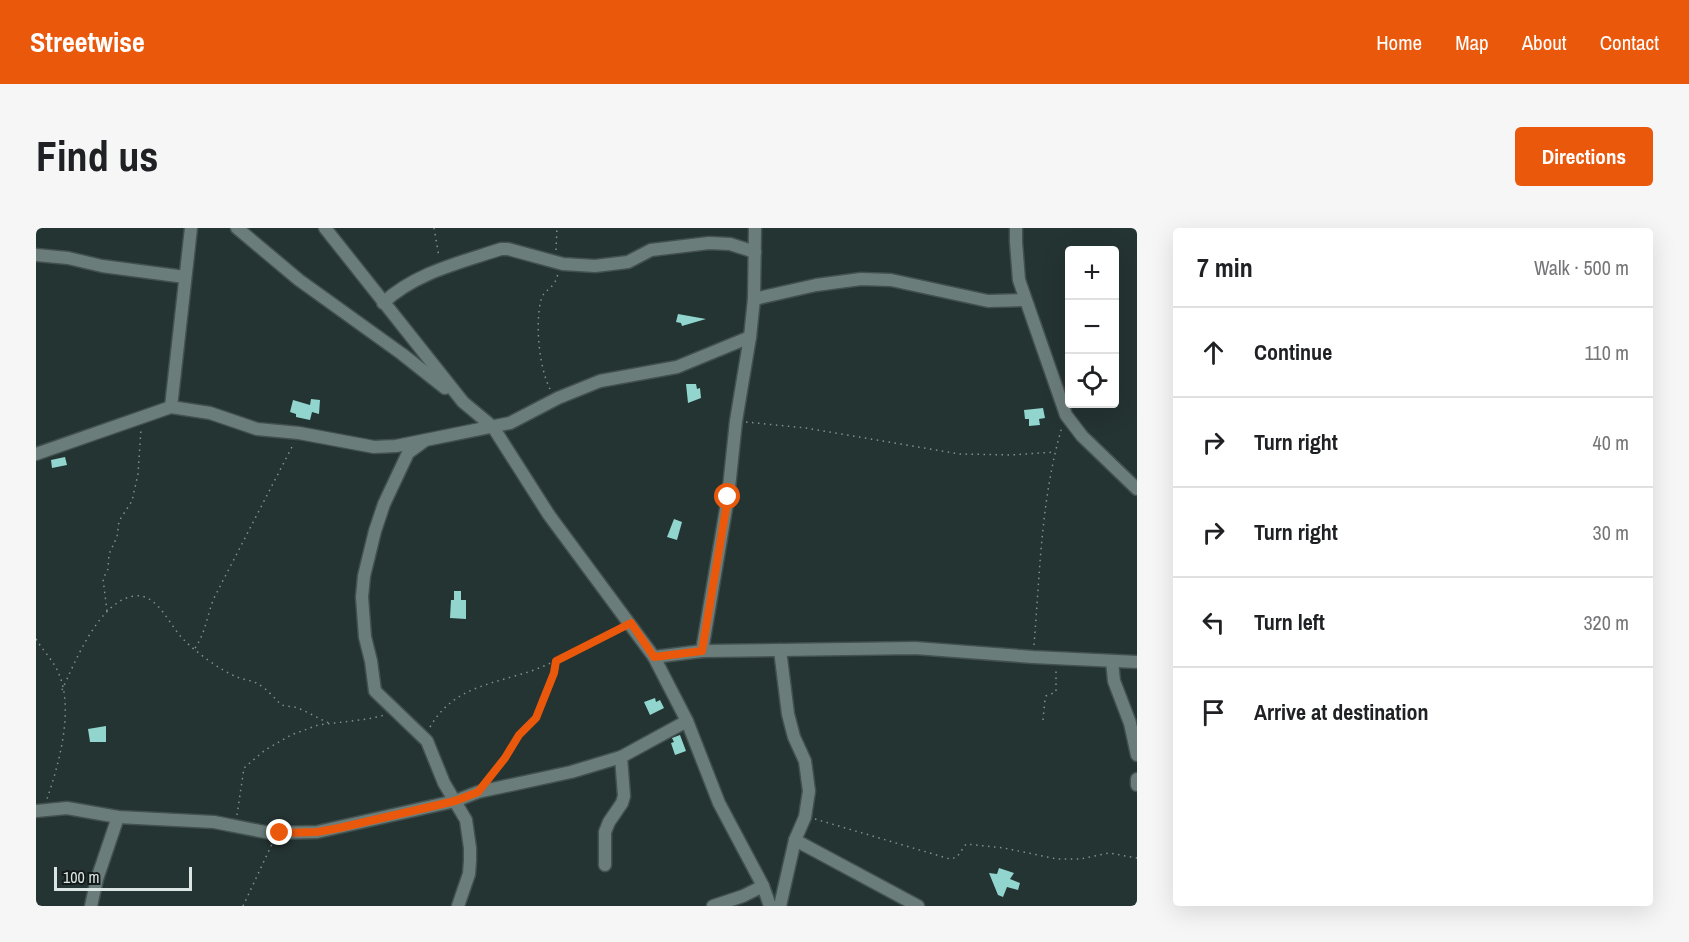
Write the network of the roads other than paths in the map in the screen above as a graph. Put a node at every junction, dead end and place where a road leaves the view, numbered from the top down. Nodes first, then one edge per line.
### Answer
1 (191, 228) edge
2 (237, 228) edge
3 (325, 228) edge
4 (755, 228) edge
5 (1016, 228) edge
6 (755, 252) junction
7 (36, 255) edge
8 (185, 277) junction
9 (754, 299) junction
10 (1025, 300) junction
11 (383, 303) junction
12 (750, 337) junction
13 (463, 402) junction
14 (171, 407) junction
15 (493, 427) junction
16 (425, 440) junction
17 (36, 454) edge
18 (1137, 489) edge
19 (780, 650) junction
20 (702, 651) junction
21 (654, 657) junction
22 (1112, 661) junction
23 (1137, 662) edge
24 (687, 721) junction
25 (1137, 755) edge
26 (621, 757) junction
27 (1137, 779) edge
28 (1137, 785) edge
29 (455, 801) junction
30 (39, 810) edge
31 (118, 817) junction
32 (795, 840) junction
33 (605, 865) dead end
34 (763, 886) junction
35 (915, 905) edge
36 (92, 906) edge
37 (458, 906) edge
38 (713, 906) edge
39 (770, 906) edge
40 (780, 906) edge

1 - 8 street
2 - 13 street
3 - 11 street
4 - 6 street
5 - 10 street
6 - 9 street
6 - 11 street
7 - 8 street
8 - 14 street
9 - 10 street
9 - 12 street
10 - 18 street
11 - 13 street
12 - 15 street
12 - 20 street
13 - 15 street
14 - 16 street
14 - 17 street
15 - 16 street
15 - 21 street
16 - 29 street
19 - 20 street
19 - 22 street
19 - 32 street
20 - 21 street
21 - 24 street
22 - 23 street
22 - 25 street
24 - 26 street
24 - 34 street
26 - 29 street
26 - 33 street
27 - 28 street
29 - 31 street
29 - 37 street
30 - 31 street
31 - 36 street
32 - 35 street
32 - 40 street
34 - 38 street
34 - 39 street

